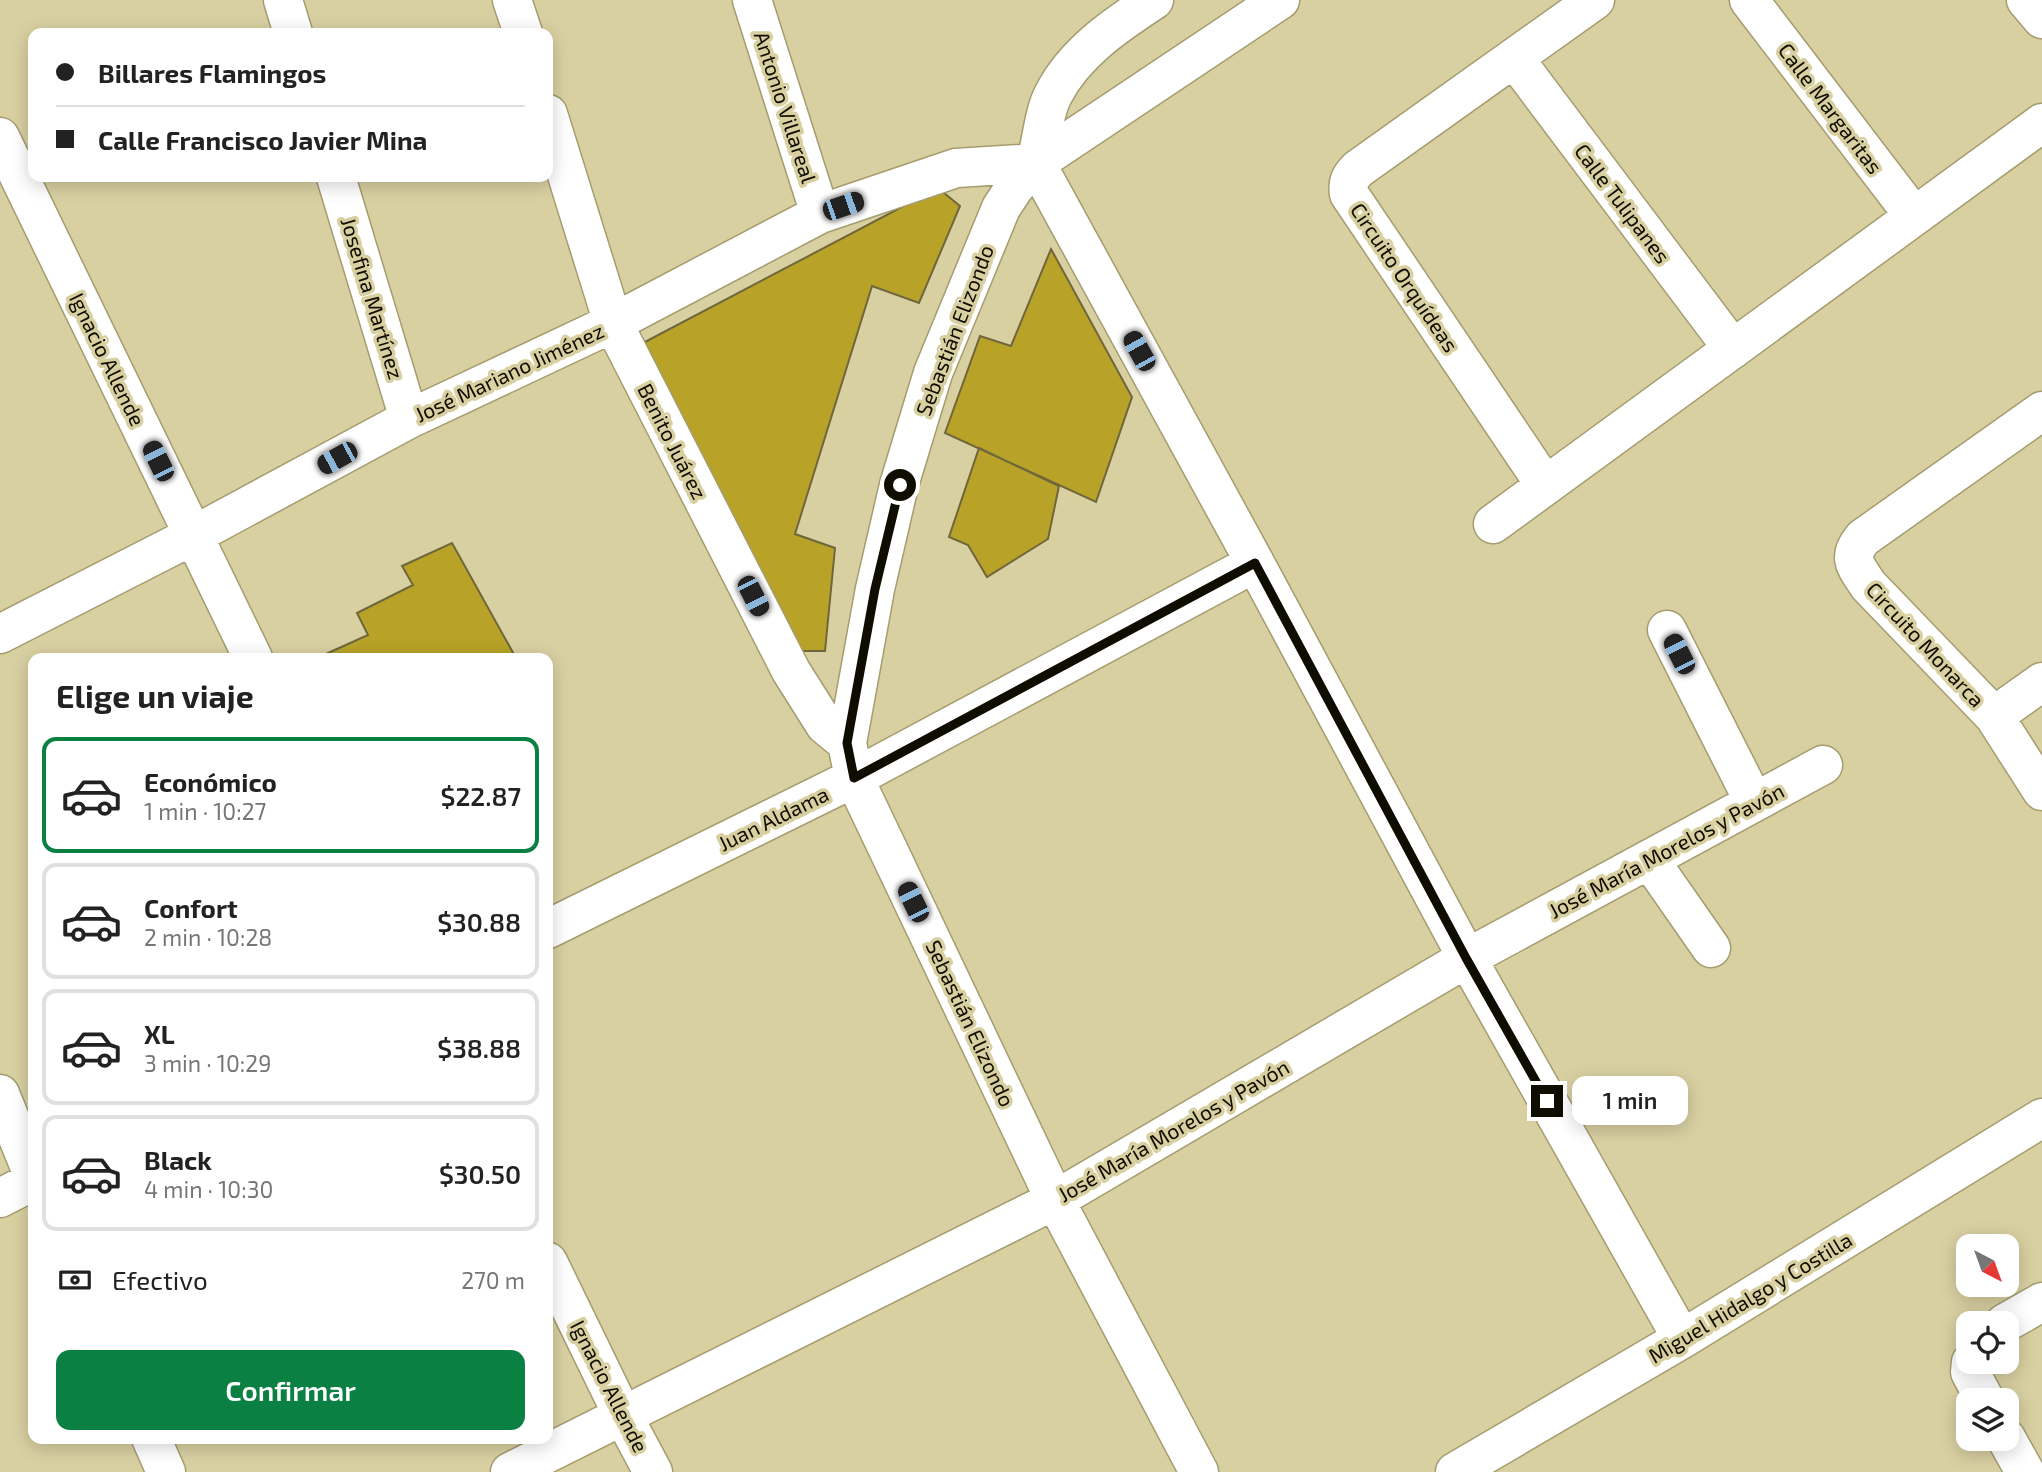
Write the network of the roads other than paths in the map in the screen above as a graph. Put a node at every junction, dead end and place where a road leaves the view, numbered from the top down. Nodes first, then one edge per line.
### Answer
1 (283, 0) edge
2 (512, 0) edge
3 (752, 0) edge
4 (1154, 0) edge
5 (1280, 0) edge
6 (1595, 0) edge
7 (1749, 0) edge
8 (2026, 0) edge
9 (2042, 19) edge
10 (291, 28) edge
11 (521, 28) edge
12 (1514, 58) junction
13 (2042, 123) edge
14 (553, 130) edge
15 (0, 136) edge
16 (1036, 163) junction
17 (338, 182) edge
18 (820, 214) junction
19 (1914, 216) junction
20 (613, 323) junction
21 (1733, 349) junction
22 (2042, 411) edge
23 (409, 419) junction
24 (1545, 485) junction
25 (1493, 524) dead end
26 (194, 536) junction
27 (1255, 563) junction
28 (1667, 630) dead end
29 (0, 634) edge
30 (251, 653) edge
31 (2042, 682) edge
32 (1994, 716) junction
33 (850, 760) junction
34 (1823, 765) dead end
35 (2042, 791) edge
36 (1754, 802) junction
37 (1649, 859) junction
38 (553, 926) edge
39 (1711, 948) dead end
40 (1466, 958) junction
41 (0, 1094) edge
42 (2042, 1118) edge
43 (28, 1165) edge
44 (28, 1181) edge
45 (0, 1198) edge
46 (1055, 1200) junction
47 (553, 1272) edge
48 (2042, 1301) edge
49 (2019, 1315) edge
50 (1682, 1339) junction
51 (623, 1416) junction
52 (154, 1444) edge
53 (2013, 1451) edge
54 (166, 1472) edge
55 (510, 1472) edge
56 (653, 1472) edge
57 (1199, 1472) edge
58 (1455, 1472) edge
59 (2025, 1472) edge

1 - 10 street
2 - 11 street
3 - 18 street, Antonio Villareal
4 - 16 street
5 - 16 street, Sebastián Elizondo
6 - 12 street, Circuito Orquídeas
7 - 19 street, Calle Margaritas
8 - 9 street
12 - 21 street, Calle Tulipanes
12 - 24 street, Circuito Orquídeas
13 - 19 street
14 - 20 street, Benito Juárez
15 - 26 street, Ignacio Allende
16 - 18 street, José Mariano Jiménez
16 - 27 street
16 - 33 street, Sebastián Elizondo
17 - 23 street, Josefina Martínez
18 - 20 street, José Mariano Jiménez
19 - 21 street
20 - 23 street, José Mariano Jiménez
20 - 33 street, Benito Juárez
21 - 24 street
22 - 32 street, Circuito Monarca
23 - 26 street, José Mariano Jiménez
24 - 25 street
26 - 29 street, José Mariano Jiménez
26 - 30 street, Ignacio Allende
27 - 33 street, Juan Aldama
27 - 40 street
28 - 36 street
31 - 32 street
32 - 35 street, Circuito Monarca
33 - 38 street, Juan Aldama
33 - 46 street, Sebastián Elizondo
34 - 36 street, José María Morelos y Pavón
36 - 37 street, José María Morelos y Pavón
37 - 39 street
37 - 40 street, José María Morelos y Pavón
40 - 46 street, José María Morelos y Pavón
40 - 50 street
41 - 43 street
42 - 50 street, Miguel Hidalgo y Costilla
44 - 45 street
46 - 51 street, José María Morelos y Pavón
46 - 57 street, Sebastián Elizondo
47 - 51 street, Ignacio Allende
48 - 49 street
50 - 58 street, Miguel Hidalgo y Costilla
51 - 55 street, José María Morelos y Pavón
51 - 56 street, Ignacio Allende
52 - 54 street
53 - 59 street

